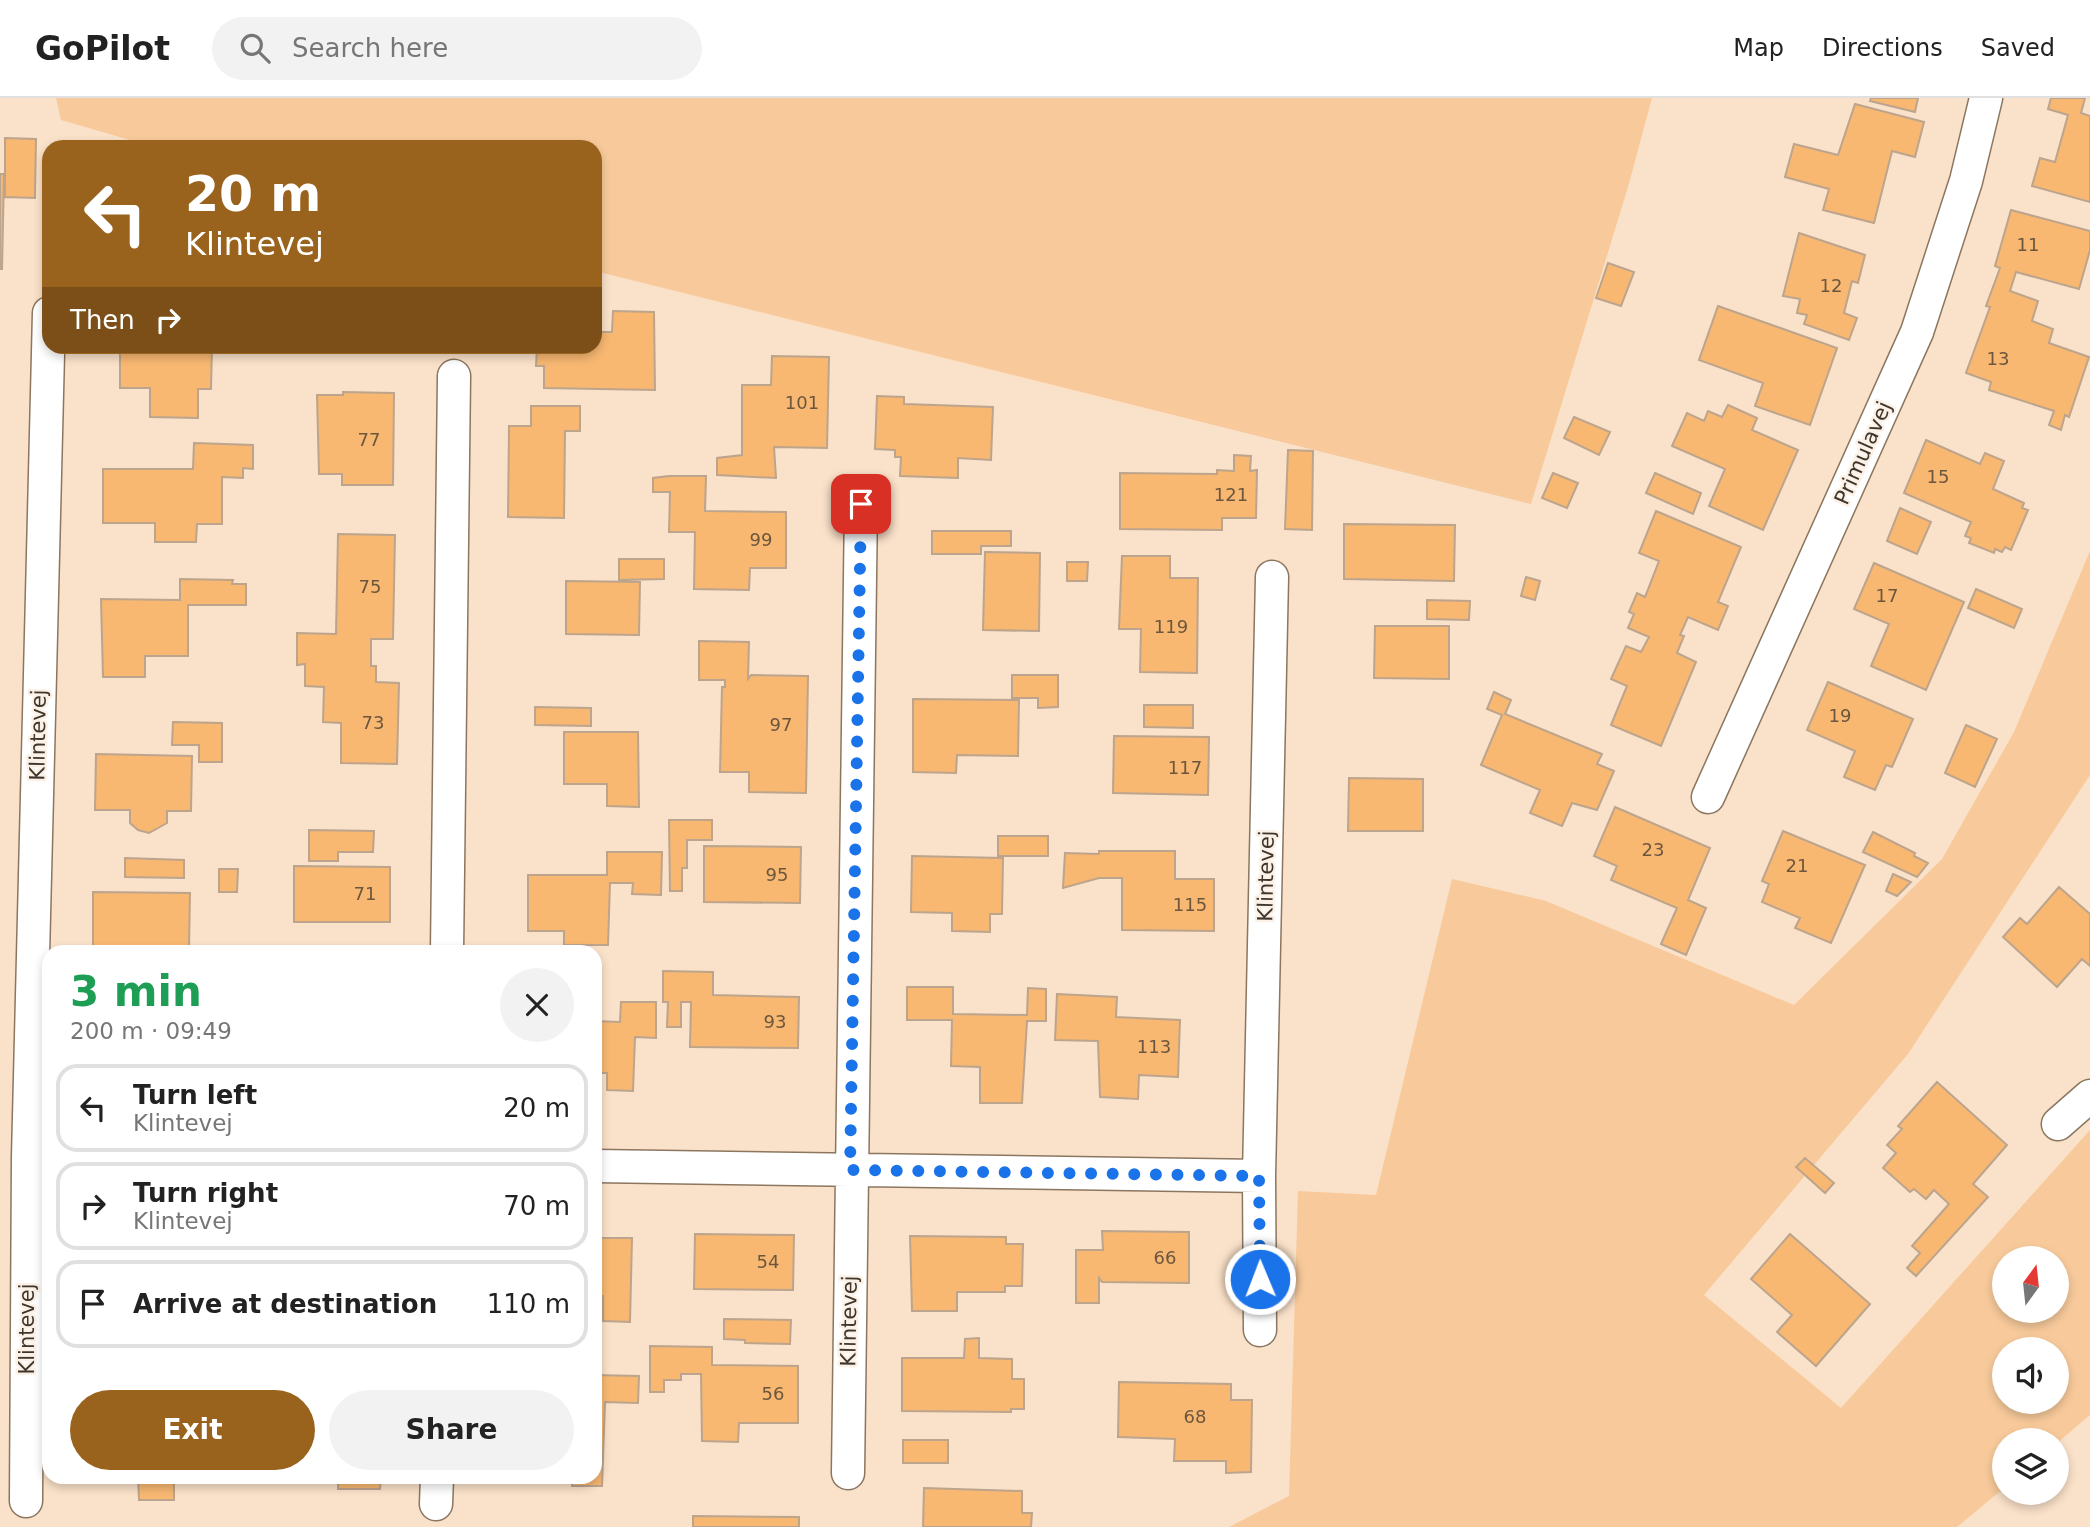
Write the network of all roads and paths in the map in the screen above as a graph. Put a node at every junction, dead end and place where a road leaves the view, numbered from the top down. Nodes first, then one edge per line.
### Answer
1 (1986, 98) edge
2 (48, 354) edge
3 (454, 376) dead end
4 (861, 504) dead end
5 (1272, 576) dead end
6 (1708, 797) dead end
7 (447, 945) edge
8 (2090, 1096) edge
9 (2058, 1124) dead end
10 (26, 1157) edge
11 (602, 1166) edge
12 (850, 1170) junction
13 (1259, 1176) junction
14 (1260, 1331) dead end
15 (848, 1473) dead end
16 (26, 1501) dead end

1 - 6 street, Primulavej
2 - 10 street, Klintevej
3 - 7 street
4 - 12 street, Klintevej
5 - 13 street, Klintevej
8 - 9 street
10 - 16 street, Klintevej
11 - 12 street
12 - 13 street
12 - 15 street, Klintevej
13 - 14 street, Klintevej

